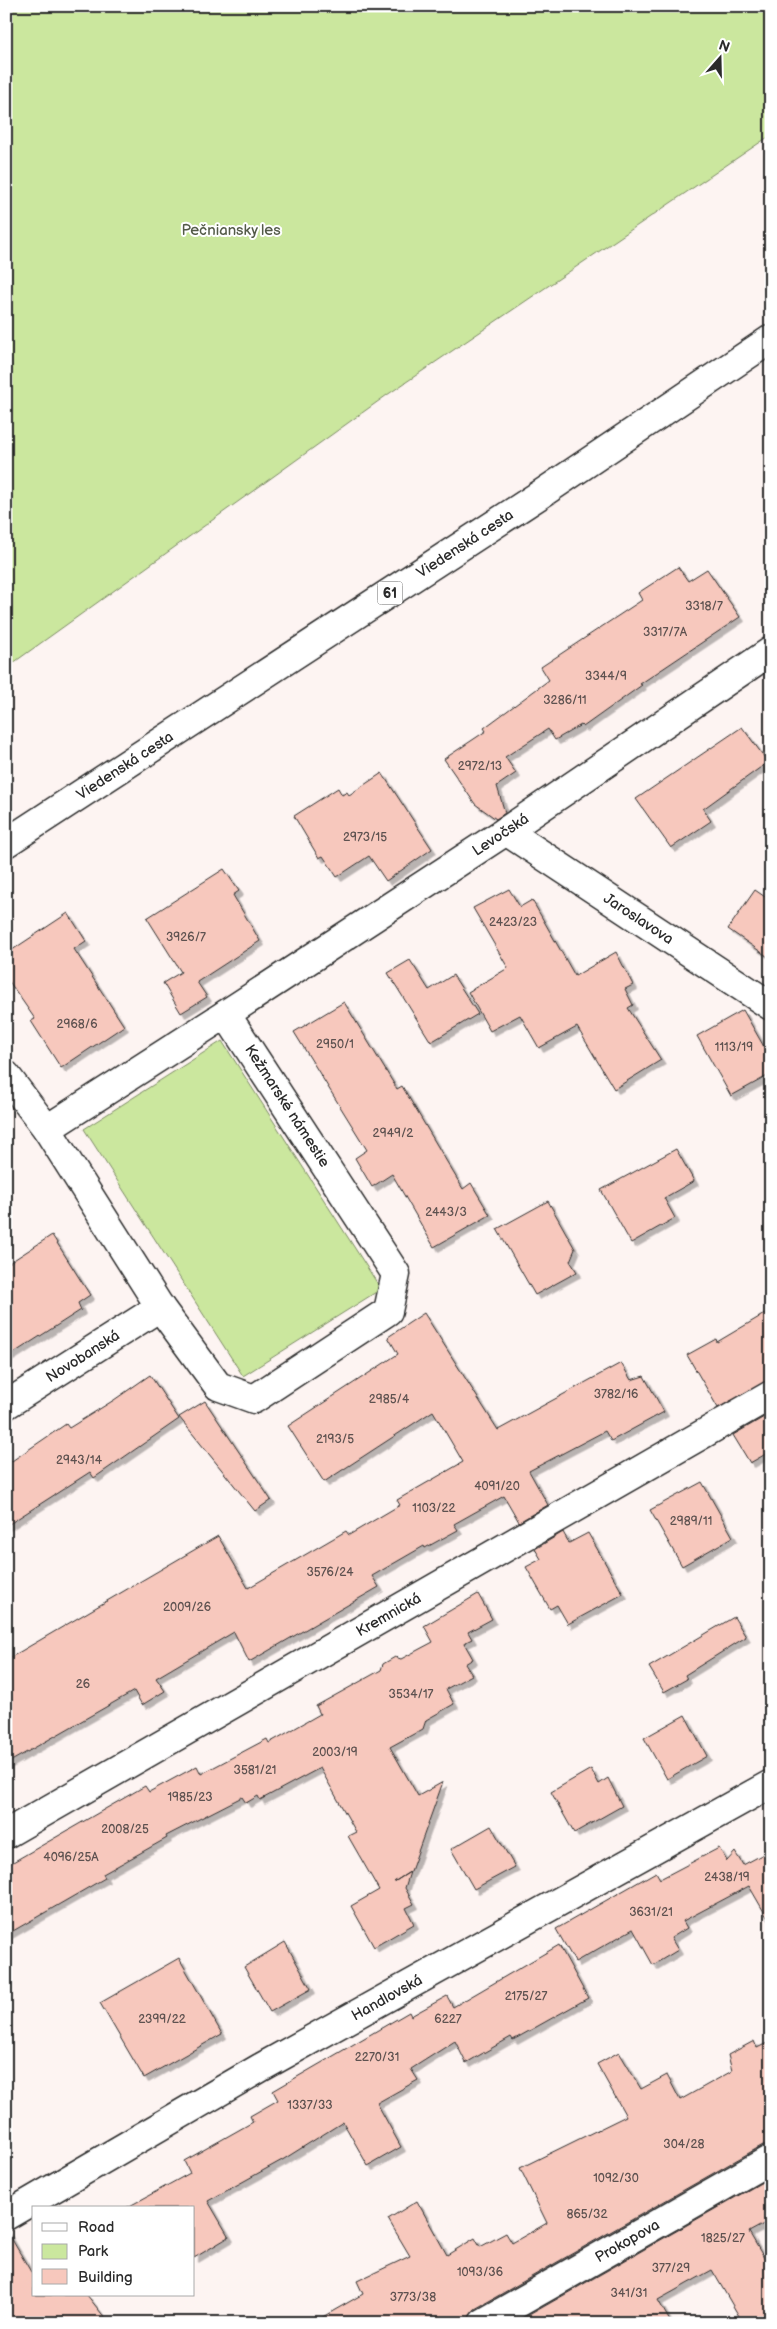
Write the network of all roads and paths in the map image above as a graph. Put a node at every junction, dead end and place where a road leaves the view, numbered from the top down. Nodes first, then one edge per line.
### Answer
1 (771, 339) edge
2 (771, 651) edge
3 (506, 831) junction
4 (6, 843) edge
5 (771, 1006) edge
6 (226, 1014) junction
7 (6, 1075) edge
8 (47, 1128) junction
9 (160, 1307) junction
10 (771, 1395) edge
11 (6, 1405) edge
12 (771, 1784) edge
13 (6, 1834) edge
14 (771, 2159) edge
15 (6, 2216) edge
16 (484, 2323) edge

1 - 4 street, Viedenská cesta / 61
2 - 3 street, Levočská
3 - 5 street, Jaroslavova
3 - 6 street, Levočská
6 - 8 street
6 - 9 street, Kežmarské námestie
7 - 8 street, Kežmarské námestie
8 - 9 street, Kežmarské námestie
9 - 11 street, Novobanská
10 - 13 street, Kremnická
12 - 15 street, Handlovská
14 - 16 street, Prokopova

